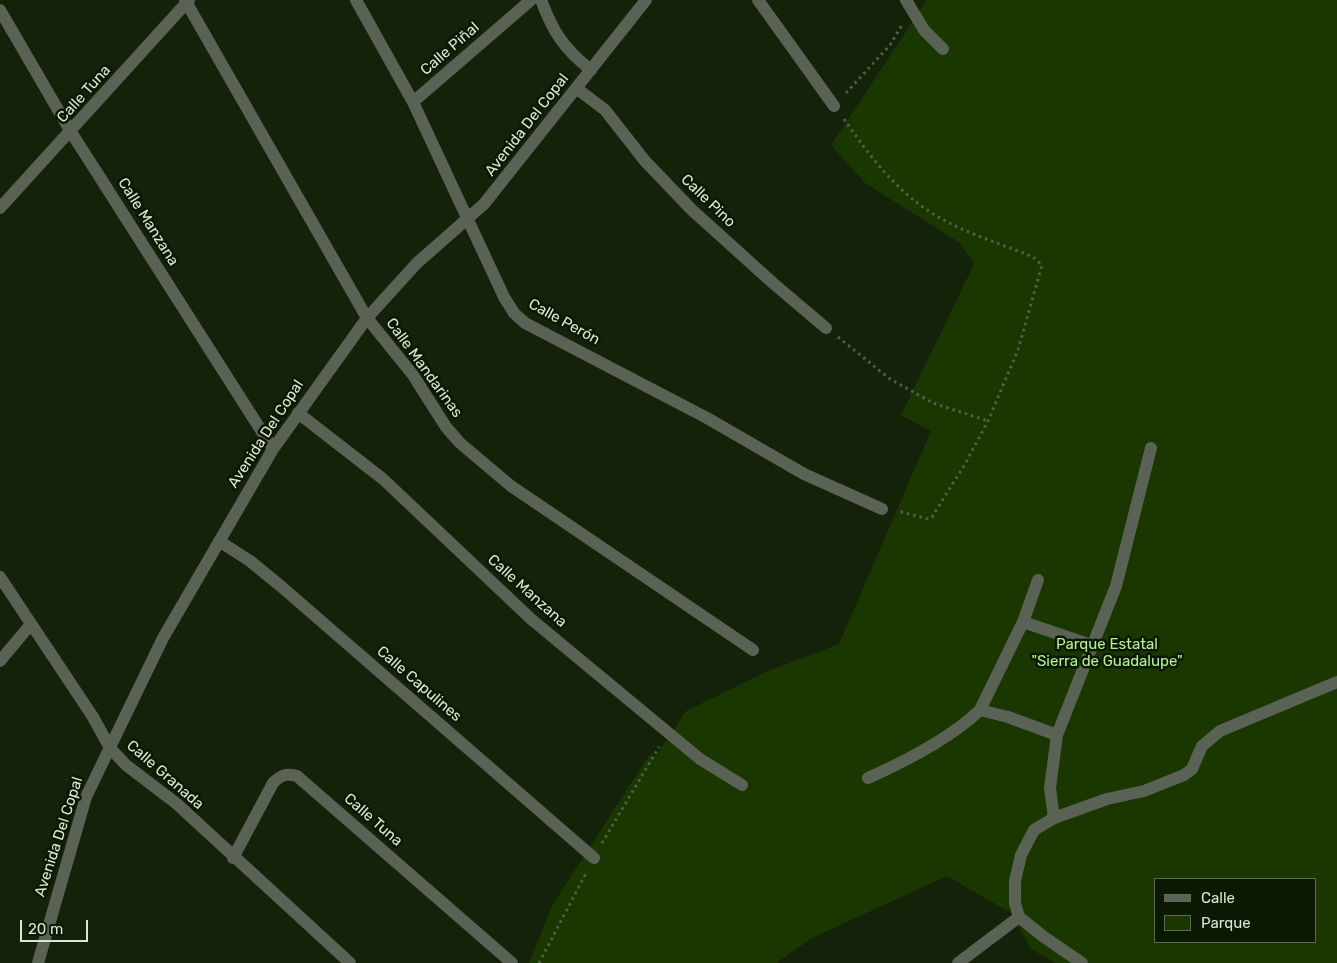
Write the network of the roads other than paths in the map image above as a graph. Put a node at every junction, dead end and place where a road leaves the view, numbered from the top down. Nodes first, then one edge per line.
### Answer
1 (356, 0) edge
2 (531, 0) edge
3 (542, 0) edge
4 (646, 0) edge
5 (758, 0) edge
6 (906, 0) edge
7 (187, 1) edge
8 (0, 10) edge
9 (942, 49) dead end
10 (591, 70) junction
11 (576, 88) junction
12 (414, 102) junction
13 (834, 106) road end
14 (71, 132) junction
15 (0, 208) edge
16 (469, 220) junction
17 (367, 318) junction
18 (826, 328) road end
19 (298, 413) junction
20 (1151, 448) dead end
21 (273, 449) junction
22 (882, 509) road end
23 (219, 541) junction
24 (0, 577) edge
25 (1038, 580) dead end
26 (1023, 622) junction
27 (31, 624) junction
28 (1091, 645) junction
29 (753, 650) dead end
30 (0, 661) edge
31 (1337, 682) edge
32 (980, 710) junction
33 (1057, 735) junction
34 (110, 748) junction
35 (868, 778) dead end
36 (742, 785) dead end
37 (1054, 818) junction
38 (233, 858) junction
39 (594, 858) dead end
40 (1019, 917) junction
41 (38, 963) edge
42 (350, 963) edge
43 (512, 963) edge
44 (958, 963) edge
45 (1082, 963) edge

1 - 12 street, Calle Perón
2 - 12 street, Calle Piñal
3 - 10 street
4 - 10 street, Avenida Del Copal
5 - 13 street
6 - 9 street
7 - 14 street, Calle Tuna
7 - 17 street, Calle Mandarinas
8 - 14 street, Calle Manzana
10 - 11 street, Avenida Del Copal
11 - 16 street, Avenida Del Copal
11 - 18 street, Calle Pino
12 - 16 street, Calle Perón
14 - 15 street, Calle Tuna
14 - 21 street, Calle Manzana
16 - 17 street, Avenida Del Copal
16 - 22 street, Calle Perón
17 - 19 street, Avenida Del Copal
17 - 29 street, Calle Mandarinas
19 - 21 street, Avenida Del Copal
19 - 36 street, Calle Manzana
20 - 28 street
21 - 23 street, Avenida Del Copal
23 - 34 street, Avenida Del Copal
23 - 39 street, Calle Capulines
24 - 27 street, Calle Granada
25 - 26 street
26 - 28 street
26 - 32 street
27 - 30 street
27 - 34 street, Calle Granada
28 - 33 street
31 - 37 street
32 - 33 street
32 - 35 street
33 - 37 street
34 - 38 street, Calle Granada
34 - 41 street, Avenida Del Copal
37 - 40 street
38 - 42 street, Calle Granada
38 - 43 street, Calle Tuna
40 - 44 street
40 - 45 street

